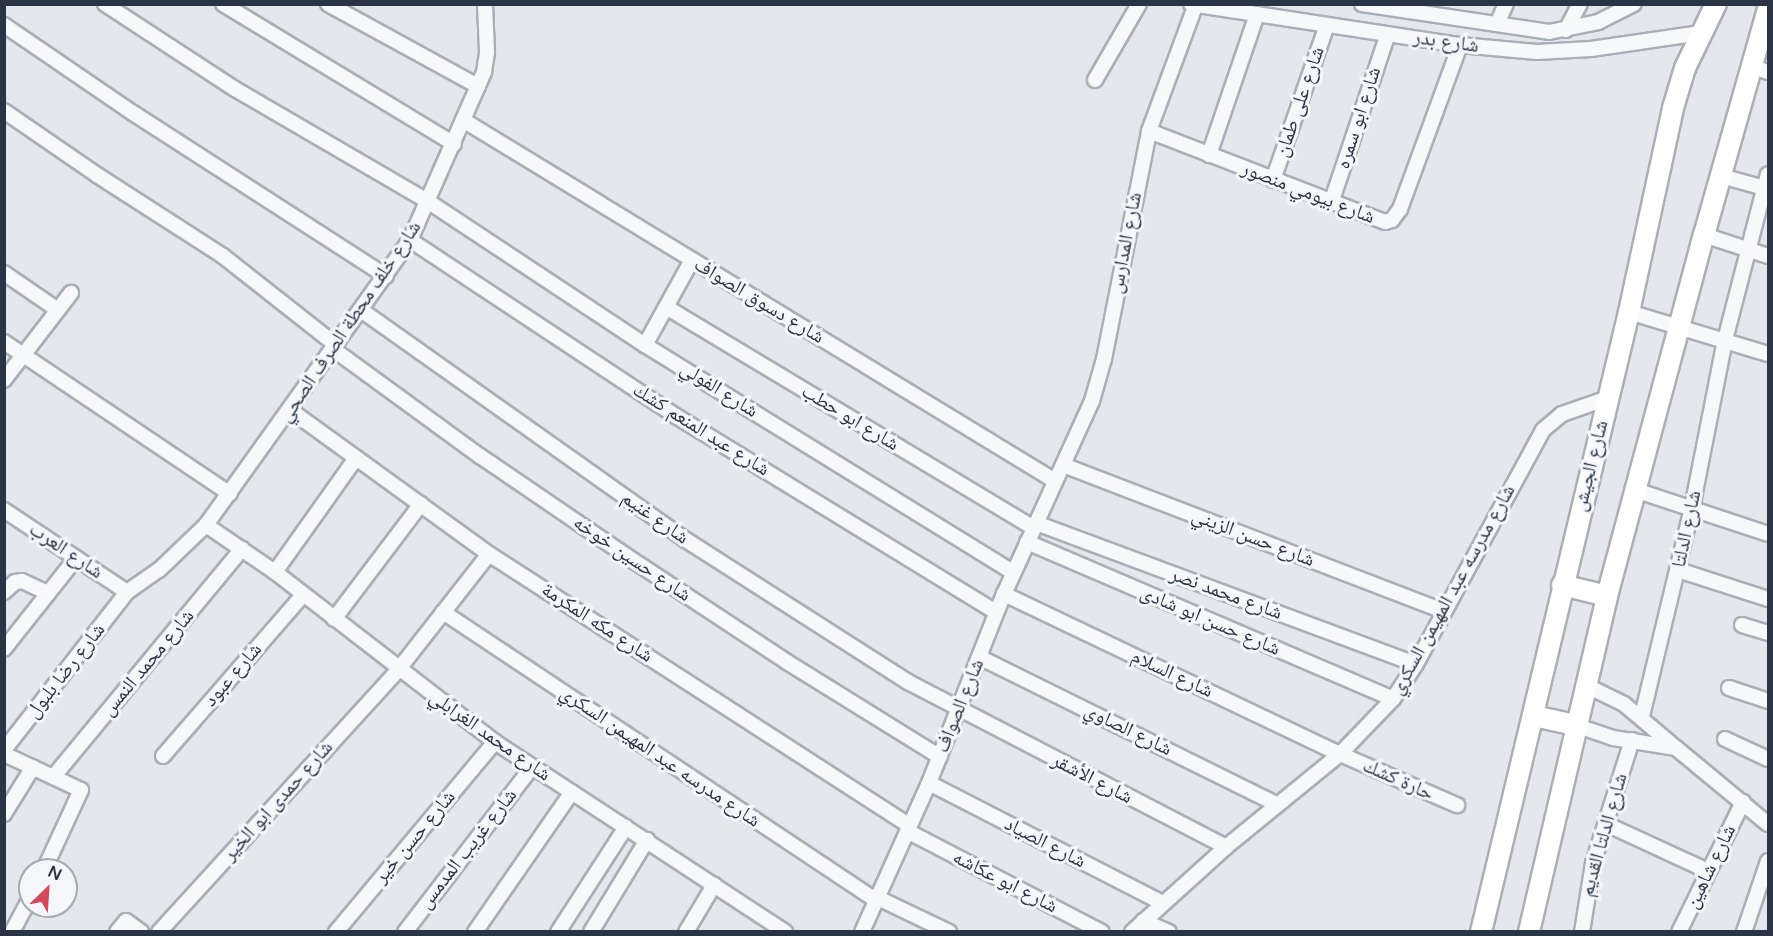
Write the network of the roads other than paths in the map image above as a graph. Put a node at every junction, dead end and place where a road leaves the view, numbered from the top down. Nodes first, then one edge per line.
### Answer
1 (105, 4) edge
2 (223, 4) edge
3 (328, 4) edge
4 (485, 4) edge
5 (1139, 4) edge
6 (1191, 4) edge
7 (1362, 4) edge
8 (1506, 4) edge
9 (1580, 4) edge
10 (1634, 4) edge
11 (1716, 4) edge
12 (1196, 5) edge
13 (1768, 9) edge
14 (1443, 10) edge
15 (1257, 14) junction
16 (1497, 24) junction
17 (4, 25) edge
18 (1327, 25) junction
19 (1566, 30) junction
20 (1701, 33) junction
21 (1388, 34) junction
22 (1460, 45) junction
23 (1760, 69) edge
24 (1095, 80) dead end
25 (478, 86) junction
26 (4, 111) edge
27 (463, 120) junction
28 (1149, 131) junction
29 (454, 144) junction
30 (1209, 155) junction
31 (1721, 176) junction
32 (1273, 180) junction
33 (1767, 184) edge
34 (429, 202) junction
35 (1331, 203) junction
36 (1704, 235) junction
37 (410, 240) junction
38 (1747, 249) junction
39 (1768, 256) edge
40 (692, 260) junction
41 (4, 273) edge
42 (386, 276) junction
43 (71, 292) dead end
44 (666, 307) junction
45 (58, 310) junction
46 (361, 310) junction
47 (1629, 312) junction
48 (1679, 326) junction
49 (1725, 340) junction
50 (4, 342) edge
51 (645, 345) junction
52 (335, 347) junction
53 (1768, 354) edge
54 (24, 355) junction
55 (4, 380) edge
56 (1608, 398) junction
57 (290, 410) junction
58 (356, 458) junction
59 (1063, 465) junction
60 (1055, 481) junction
61 (1635, 490) junction
62 (230, 494) junction
63 (421, 504) junction
64 (1692, 508) junction
65 (4, 510) edge
66 (206, 525) junction
67 (1035, 526) junction
68 (1768, 534) edge
69 (1027, 542) junction
70 (242, 549) junction
71 (489, 554) junction
72 (76, 558) junction
73 (1678, 570) junction
74 (275, 572) junction
75 (1013, 572) junction
76 (1562, 585) junction
77 (4, 592) edge
78 (127, 592) junction
79 (48, 593) junction
80 (1004, 594) junction
81 (303, 595) junction
82 (1607, 596) junction
83 (1768, 599) edge
84 (1444, 611) junction
85 (443, 612) junction
86 (996, 612) junction
87 (334, 619) junction
88 (1742, 625) dead end
89 (1768, 633) edge
90 (4, 649) edge
91 (979, 657) junction
92 (1416, 664) junction
93 (398, 670) junction
94 (1585, 685) junction
95 (1729, 688) dead end
96 (1393, 699) junction
97 (1768, 701) edge
98 (959, 711) junction
99 (1534, 716) junction
100 (1642, 716) junction
101 (1575, 725) junction
102 (1632, 740) junction
103 (1725, 740) dead end
104 (495, 742) junction
105 (1676, 748) junction
106 (4, 752) edge
107 (1340, 754) junction
108 (163, 756) dead end
109 (940, 757) junction
110 (1768, 759) edge
111 (532, 766) junction
112 (33, 767) junction
113 (54, 776) junction
114 (929, 783) junction
115 (572, 792) junction
116 (1743, 802) junction
117 (1276, 804) junction
118 (1457, 806) dead end
119 (4, 814) edge
120 (1606, 824) junction
121 (1768, 824) edge
122 (626, 827) junction
123 (909, 829) junction
124 (647, 840) junction
125 (1226, 847) junction
126 (50, 858) edge
127 (1768, 861) edge
128 (1708, 871) junction
129 (714, 885) junction
130 (877, 900) junction
131 (1162, 903) junction
132 (19, 918) edge
133 (1143, 921) junction
134 (12, 932) edge
135 (117, 932) edge
136 (141, 932) edge
137 (159, 932) edge
138 (336, 932) edge
139 (405, 932) edge
140 (475, 932) edge
141 (558, 932) edge
142 (591, 932) edge
143 (686, 932) edge
144 (785, 932) edge
145 (862, 932) edge
146 (949, 932) edge
147 (1102, 932) edge
148 (1132, 932) edge
149 (1169, 932) edge
150 (1480, 932) edge
151 (1529, 932) edge
152 (1582, 932) edge
153 (1679, 932) edge
154 (1743, 932) edge

1 - 34 street, شارع الفولي
2 - 29 street
3 - 25 street
4 - 25 street, شارع خلف محطة الصرف الصحي
5 - 24 street
6 - 12 street, شارع بدر
7 - 14 street, شارع بدر
8 - 16 street
9 - 19 street
10 - 19 street, شارع بدر
11 - 20 main road, شارع الجيش
12 - 15 street, شارع بدر
12 - 28 street, شارع المدارس
13 - 23 main road
14 - 16 street, شارع بدر
15 - 18 street, شارع بدر
15 - 30 street
16 - 19 street, شارع بدر
17 - 42 street
18 - 21 street, شارع بدر
18 - 32 street, شارع على طمان
20 - 22 street, شارع بدر
20 - 47 main road, شارع الجيش
21 - 22 street, شارع بدر
21 - 35 street, شارع ابو سمره
22 - 35 street, شارع بيومي منصور
23 - 31 main road
25 - 27 street, شارع خلف محطة الصرف الصحي
26 - 52 street, شارع حسين خوخه
27 - 29 street, شارع خلف محطة الصرف الصحي
27 - 40 street, شارع دسوق الصواف
28 - 30 street, شارع بيومي منصور
28 - 59 street, شارع المدارس
29 - 34 street, شارع خلف محطة الصرف الصحي
30 - 32 street, شارع بيومي منصور
31 - 33 street
31 - 36 main road
32 - 35 street, شارع بيومي منصور
33 - 38 street, شارع الدلتا
34 - 37 street, شارع خلف محطة الصرف الصحي
34 - 51 street, شارع الفولي
36 - 38 street
36 - 48 main road
37 - 42 street, شارع خلف محطة الصرف الصحي
37 - 86 street, شارع عبد المنعم كشك
38 - 39 street
38 - 49 street, شارع الدلتا
40 - 44 street
40 - 60 street, شارع دسوق الصواف
41 - 45 street
42 - 46 street, شارع خلف محطة الصرف الصحي
43 - 45 street
44 - 51 street
44 - 67 street, شارع ابو حطب
45 - 54 street
46 - 52 street, شارع خلف محطة الصرف الصحي
46 - 98 street, شارع غنيم
47 - 48 street
47 - 56 main road, شارع الجيش
48 - 49 street
48 - 61 main road
49 - 53 street
49 - 64 street, شارع الدلتا
50 - 54 street
51 - 75 street, شارع الفولي
52 - 57 street, شارع خلف محطة الصرف الصحي
52 - 109 street, شارع حسين خوخه
54 - 55 street
54 - 62 street
56 - 76 main road, شارع الجيش
56 - 84 street, شارع مدرسه عبد المهيمن السكري
57 - 58 street, شارع مكه المكرمة
57 - 62 street, شارع خلف محطة الصرف الصحي
58 - 63 street, شارع مكه المكرمة
58 - 74 street
59 - 60 street, شارع المدارس
59 - 84 street, شارع حسن الزيني
60 - 67 street, شارع الصواف
61 - 64 street
61 - 82 main road
62 - 66 street, شارع خلف محطة الصرف الصحي
63 - 71 street, شارع مكه المكرمة
63 - 87 street
64 - 68 street
64 - 73 street, شارع الدلتا
65 - 72 street, شارع العرب
66 - 70 street, شارع محمد الغرابلي
66 - 78 street, شارع خلف محطة الصرف الصحي
67 - 69 street, شارع الصواف
67 - 92 street, شارع محمد نصر
69 - 75 street, شارع الصواف
69 - 96 street, شارع حسن ابو شادى
70 - 74 street, شارع محمد الغرابلي
70 - 113 street, شارع محمد النمس
71 - 85 street, شارع حمدى ابو الخير
71 - 123 street, شارع مكه المكرمة
72 - 78 street, شارع العرب
72 - 79 street
73 - 83 street
73 - 100 street, شارع الدلتا
74 - 81 street, شارع محمد الغرابلي
75 - 80 street, شارع الصواف
76 - 82 main road
76 - 99 main road, شارع الجيش
77 - 79 street
78 - 106 street, شارع رضا بلبول
79 - 90 street
80 - 86 street, شارع الصواف
80 - 107 street, شارع السلام
81 - 87 street, شارع محمد الغرابلي
81 - 108 street, شارع عبود
82 - 94 main road
84 - 92 street, شارع مدرسه عبد المهيمن السكري
85 - 93 street, شارع حمدى ابو الخير
85 - 130 street, شارع مدرسه عبد المهيمن السكري
86 - 91 street, شارع الصواف
87 - 93 street, شارع محمد الغرابلي
88 - 89 street
91 - 98 street, شارع الصواف
91 - 117 street, شارع الصاوي
92 - 96 street, شارع مدرسه عبد المهيمن السكري
93 - 104 street, شارع محمد الغرابلي
93 - 137 street, شارع حمدى ابو الخير
94 - 100 street
94 - 101 main road
95 - 97 street
96 - 107 street, شارع مدرسه عبد المهيمن السكري
98 - 109 street, شارع الصواف
98 - 125 street, شارع الأشقر
99 - 101 main road
99 - 150 main road, شارع الجيش
100 - 105 street
101 - 102 street
101 - 151 main road
102 - 105 street
102 - 120 street, شارع الدلتا القديم
103 - 110 street
104 - 111 street, شارع محمد الغرابلي
104 - 138 street, شارع حسن خير
105 - 116 street
106 - 112 street
107 - 117 street, شارع مدرسه عبد المهيمن السكري
107 - 118 street, حارة كشك
109 - 114 street, شارع الصواف
111 - 115 street, شارع محمد الغرابلي
111 - 139 street, شارع غريب المدمس
112 - 113 street
112 - 119 street
113 - 126 street
114 - 123 street, شارع الصواف
114 - 131 street, شارع الصياد
115 - 122 street, شارع محمد الغرابلي
115 - 140 street
116 - 121 street
116 - 128 street, شارع شاهين
117 - 125 street, شارع مدرسه عبد المهيمن السكري
120 - 128 street
120 - 152 street, شارع الدلتا القديم
122 - 124 street, شارع محمد الغرابلي
122 - 141 street
123 - 130 street, شارع الصواف
123 - 147 street, شارع ابو عكاشه
124 - 129 street, شارع محمد الغرابلي
124 - 142 street
125 - 131 street, شارع مدرسه عبد المهيمن السكري
127 - 154 street
128 - 153 street, شارع شاهين
129 - 143 street
129 - 144 street, شارع محمد الغرابلي
130 - 145 street, شارع الصواف
130 - 146 street, شارع مدرسه عبد المهيمن السكري
131 - 133 street, شارع مدرسه عبد المهيمن السكري
132 - 134 street
133 - 148 street, شارع مدرسه عبد المهيمن السكري
133 - 149 street
135 - 136 street

